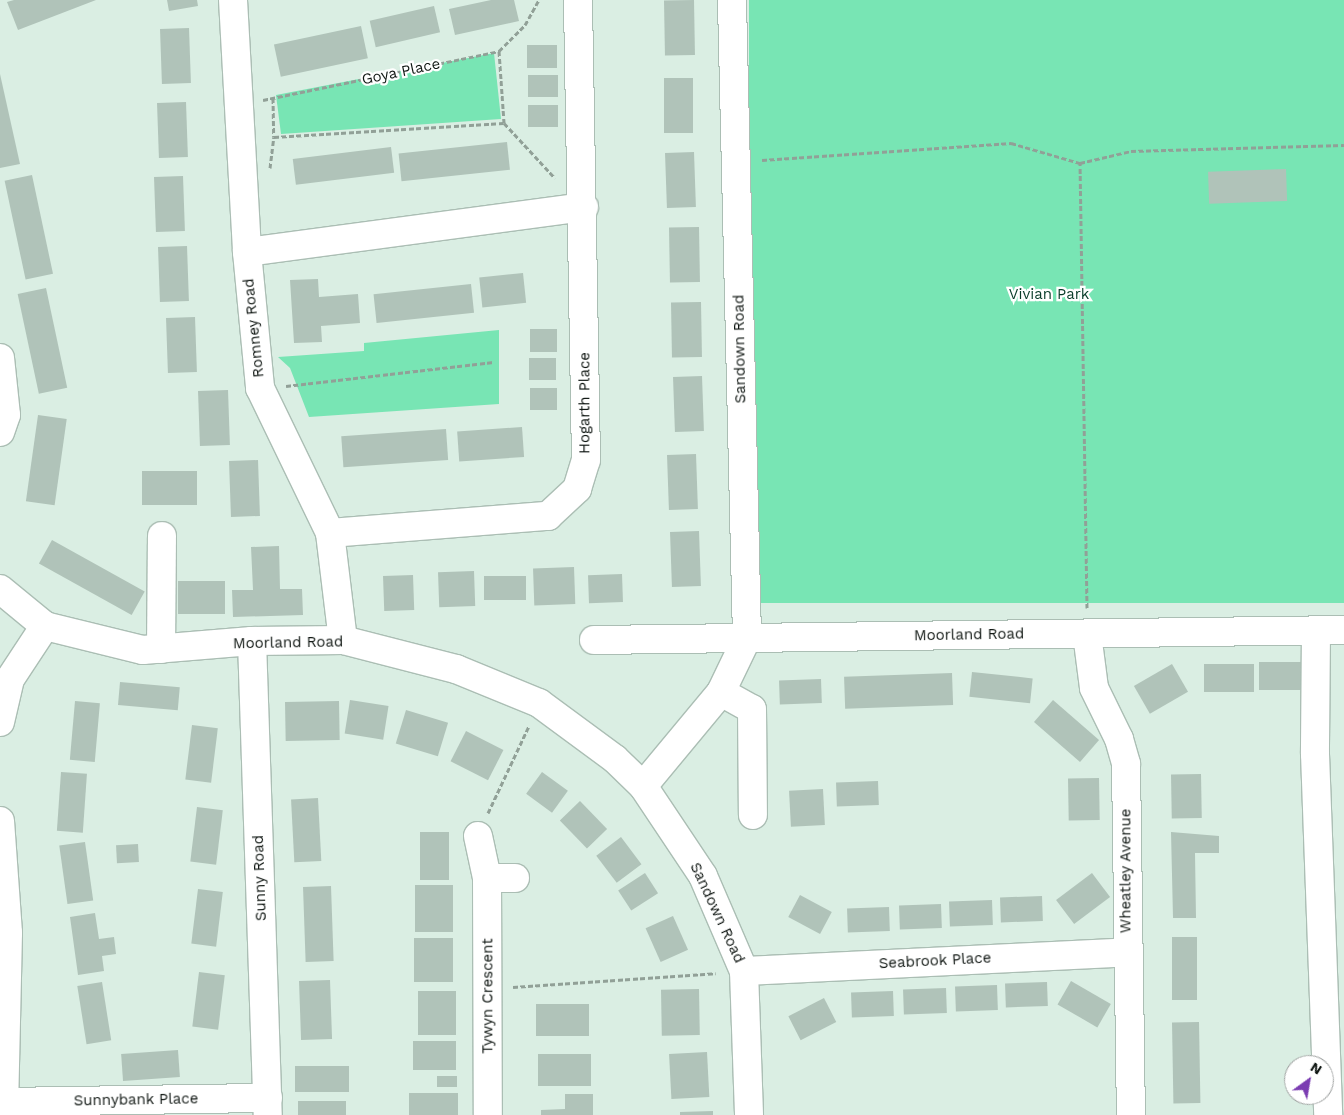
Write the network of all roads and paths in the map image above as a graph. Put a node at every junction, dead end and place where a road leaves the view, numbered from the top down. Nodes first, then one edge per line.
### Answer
1 (233, 0) edge
2 (540, 0) edge
3 (578, 0) edge
4 (732, 0) edge
5 (499, 51) junction
6 (273, 98) junction
7 (238, 106) junction
8 (504, 123) junction
9 (274, 137) junction
10 (1344, 145) edge
11 (736, 162) junction
12 (1080, 163) junction
13 (269, 173) dead end
14 (584, 206) junction
15 (247, 252) junction
16 (0, 358) edge
17 (494, 362) dead end
18 (260, 388) junction
19 (0, 432) edge
20 (330, 532) junction
21 (162, 536) dead end
22 (0, 589) edge
23 (45, 626) junction
24 (1344, 630) edge
25 (1316, 631) junction
26 (1087, 634) junction
27 (747, 638) junction
28 (343, 640) junction
29 (594, 640) dead end
30 (252, 641) junction
31 (161, 649) junction
32 (721, 692) junction
33 (539, 703) junction
34 (0, 722) edge
35 (643, 786) junction
36 (753, 814) dead end
37 (0, 821) edge
38 (478, 836) joint
39 (487, 878) junction
40 (515, 878) dead end
41 (1126, 952) junction
42 (744, 971) junction
43 (489, 989) junction
44 (268, 1106) edge
45 (5, 1109) edge
46 (488, 1115) edge
47 (750, 1115) edge
48 (1130, 1115) edge
49 (1328, 1115) edge

1 - 7 street, Romney Road
2 - 5 path
3 - 14 street
4 - 11 street, Sandown Road
5 - 6 path, Goya Place
5 - 8 path
6 - 7 path, Goya Place
6 - 9 path
7 - 15 street, Romney Road
8 - 9 path
8 - 14 path
9 - 13 path
10 - 12 path
11 - 12 path
11 - 27 street, Sandown Road
12 - 26 path
14 - 15 street
14 - 20 street, Hogarth Place
15 - 18 street, Romney Road
16 - 19 street
17 - 18 path
18 - 20 street, Romney Road
20 - 28 street, Romney Road
21 - 31 street
22 - 23 street, Moorland Road
23 - 31 street, Moorland Road
23 - 34 street
24 - 25 street, Moorland Road
25 - 26 street, Moorland Road
25 - 49 street
26 - 27 street, Moorland Road
26 - 41 street, Wheatley Avenue
27 - 29 street, Moorland Road
27 - 32 street, Sandown Road
28 - 30 street, Moorland Road
28 - 33 street, Moorland Road
30 - 31 street, Moorland Road
30 - 44 street, Sunny Road
32 - 35 street, Sandown Road
32 - 36 street
33 - 35 street, Moorland Road
33 - 38 path
35 - 42 street, Sandown Road
37 - 45 street
38 - 39 street, Tywyn Crescent
39 - 40 street
39 - 43 street, Tywyn Crescent
41 - 42 street, Seabrook Place
41 - 48 street, Wheatley Avenue
42 - 43 path
42 - 47 street, Sandown Road
43 - 46 street, Tywyn Crescent
44 - 45 street, Sunnybank Place

